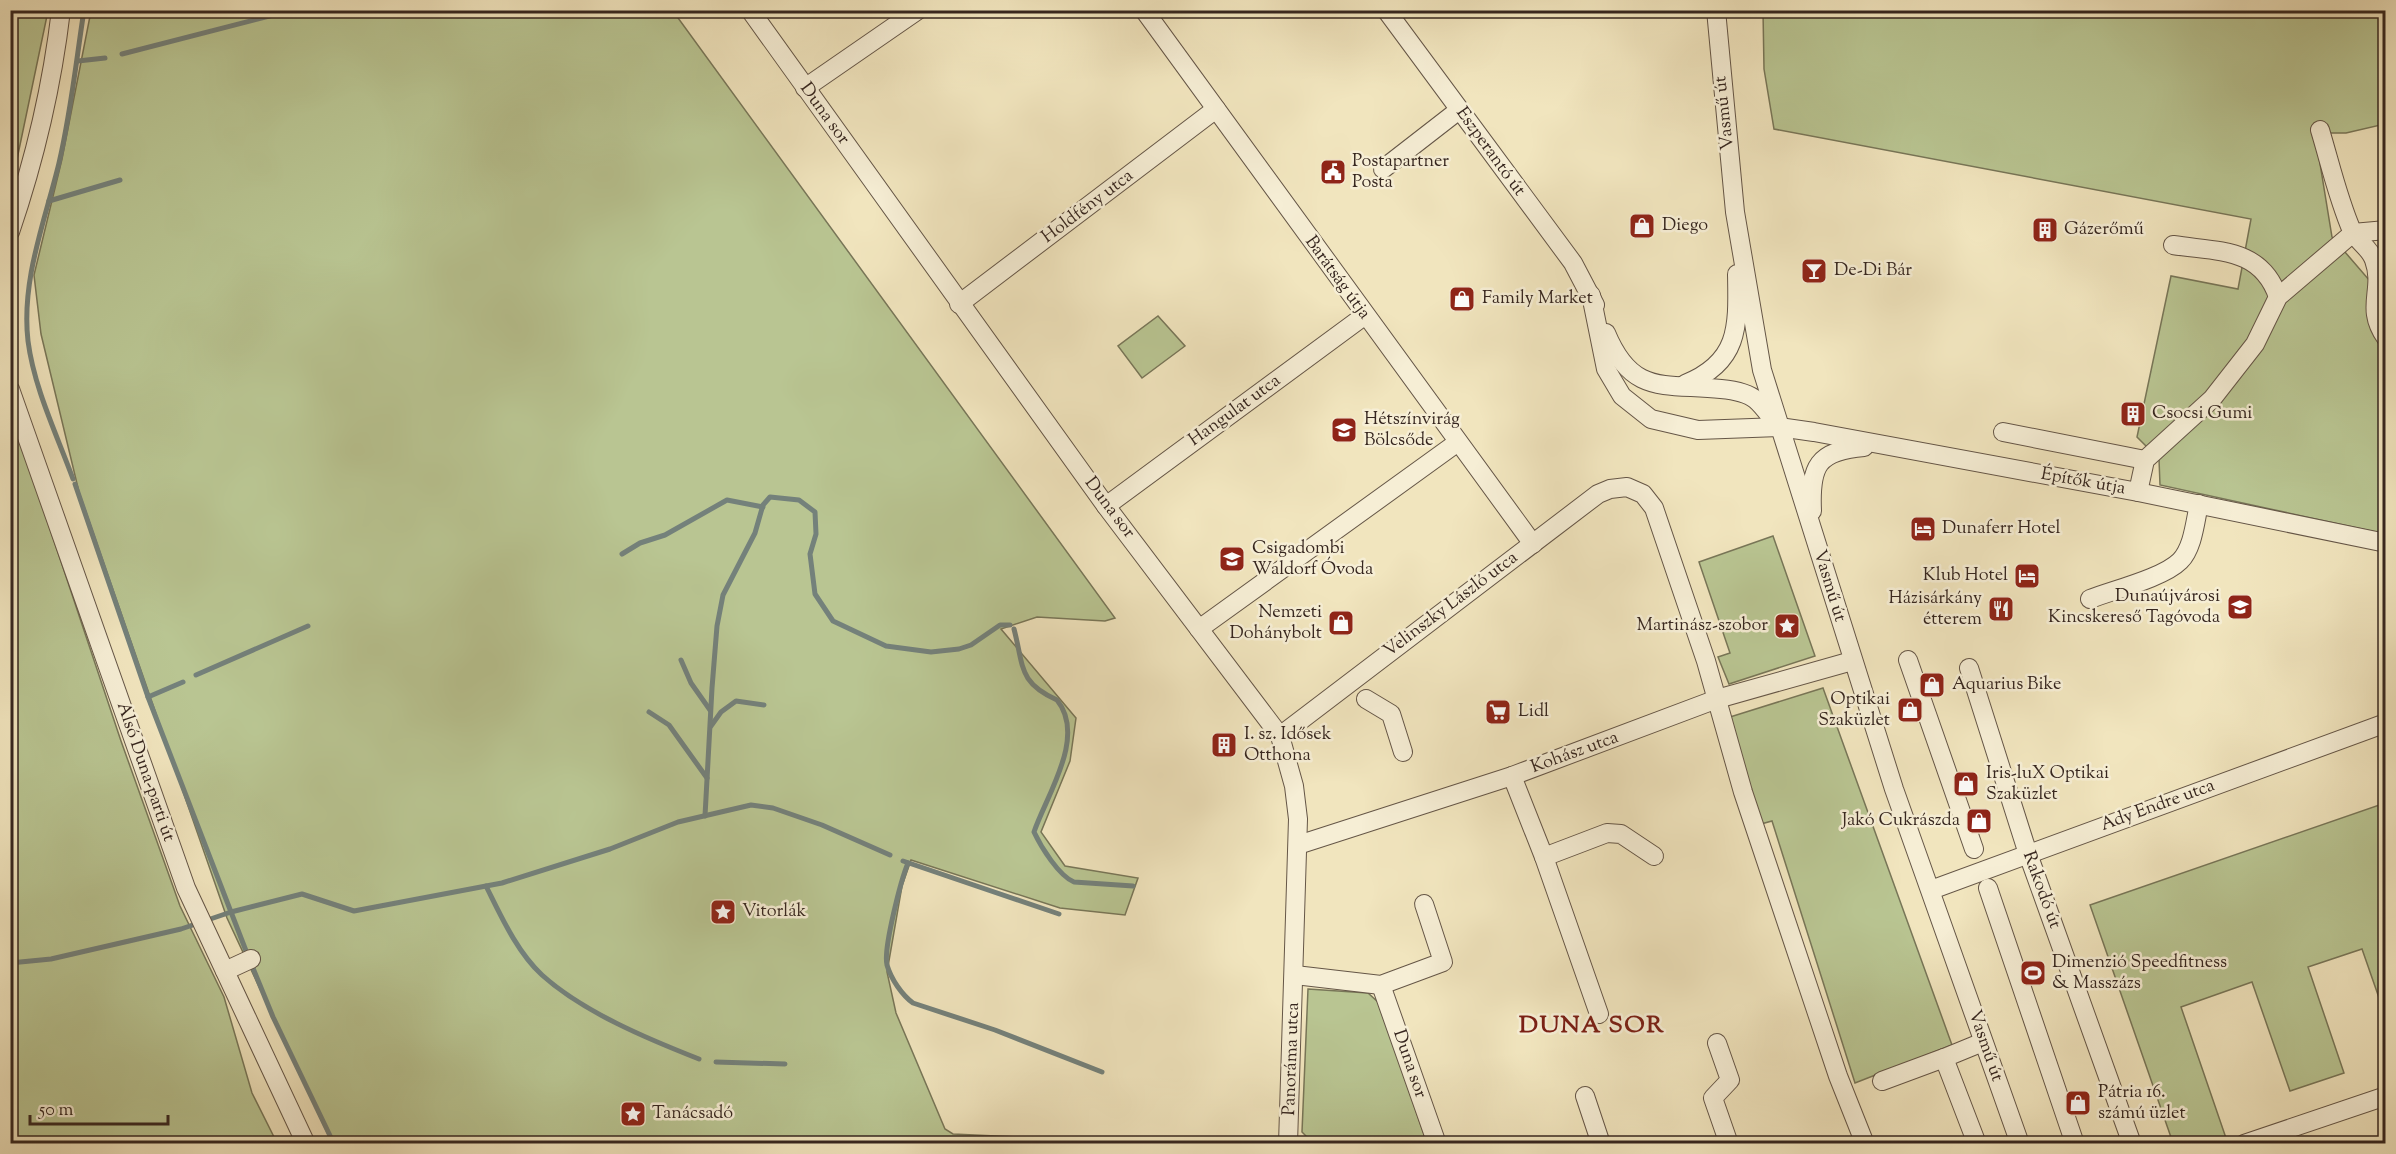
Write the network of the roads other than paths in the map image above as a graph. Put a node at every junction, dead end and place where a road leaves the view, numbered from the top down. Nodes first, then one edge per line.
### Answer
1 (61, 10) edge
2 (750, 10) edge
3 (918, 10) edge
4 (1144, 10) edge
5 (1386, 10) edge
6 (1716, 10) edge
7 (805, 88) junction
8 (1216, 109) junction
9 (1459, 110) junction
10 (2320, 130) dead end
11 (1383, 169) dead end
12 (1735, 212) junction
13 (2385, 230) edge
14 (10, 232) edge
15 (2353, 232) junction
16 (2173, 245) dead end
17 (1591, 295) junction
18 (2278, 297) junction
19 (959, 304) junction
20 (1364, 316) junction
21 (2385, 338) edge
22 (1683, 385) junction
23 (10, 389) edge
24 (1779, 427) junction
25 (2003, 432) dead end
26 (1458, 442) junction
27 (1887, 445) junction
28 (2145, 460) junction
29 (2138, 492) junction
30 (2199, 504) junction
31 (1106, 506) junction
32 (1812, 530) junction
33 (2385, 543) edge
34 (1533, 544) junction
35 (2090, 599) dead end
36 (1199, 629) junction
37 (1908, 660) dead end
38 (1852, 662) junction
39 (1969, 668) dead end
40 (1366, 699) dead end
41 (1717, 699) junction
42 (2385, 723) edge
43 (1280, 736) junction
44 (1403, 752) dead end
45 (1512, 776) junction
46 (1298, 845) junction
47 (1974, 849) dead end
48 (2028, 854) junction
49 (1654, 856) dead end
50 (1544, 857) junction
51 (1988, 888) dead end
52 (1931, 890) junction
53 (1424, 904) dead end
54 (249, 959) dead end
55 (225, 971) junction
56 (1295, 975) junction
57 (1381, 985) junction
58 (1599, 1014) dead end
59 (1983, 1042) junction
60 (1717, 1043) dead end
61 (1944, 1058) junction
62 (1882, 1081) dead end
63 (1584, 1096) dead end
64 (2385, 1096) edge
65 (306, 1143) edge
66 (1288, 1143) edge
67 (1437, 1143) edge
68 (1601, 1143) edge
69 (1729, 1143) edge
70 (1864, 1143) edge
71 (1977, 1143) edge
72 (2020, 1143) edge
73 (2075, 1143) edge
74 (2132, 1143) edge
75 (2244, 1143) edge

1 - 14 street
2 - 7 street, Duna sor
3 - 7 street
4 - 8 street, Barátság útja
5 - 9 street, Eszperantó út
6 - 12 street, Vasmű út
7 - 19 street, Duna sor
8 - 19 street, Holdfény utca
8 - 20 street, Barátság útja
9 - 11 street
9 - 17 street, Eszperantó út
10 - 15 street
12 - 22 street
12 - 24 street, Vasmű út
13 - 15 street
15 - 18 street
15 - 21 street
16 - 18 street
17 - 22 street, Eszperantó út
17 - 24 street, Eszperantó út
18 - 28 street
19 - 31 street, Duna sor
20 - 26 street, Barátság útja
20 - 31 street, Hangulat utca
22 - 24 street, Eszperantó út
23 - 55 street, Alsó Duna-parti út
24 - 27 street, Építők útja
24 - 32 street, Vasmű út
25 - 28 street
26 - 34 street, Barátság útja
26 - 36 street
27 - 29 street, Építők útja
27 - 32 street
28 - 29 street
29 - 30 street, Építők útja
30 - 33 street, Építők útja
30 - 35 street
31 - 36 street, Duna sor
32 - 38 street, Vasmű út
34 - 41 street, Velinszky László utca
34 - 43 street, Velinszky László utca
36 - 43 street, Duna sor
37 - 47 street
38 - 41 street, Kohász utca
38 - 52 street, Vasmű út
39 - 48 street, Rakodó út
40 - 44 street
41 - 45 street, Kohász utca
41 - 70 street
42 - 48 street, Ady Endre utca
43 - 46 street, Duna sor
45 - 46 street, Kohász utca
45 - 50 street
46 - 56 street, Duna sor
48 - 52 street, Ady Endre utca
48 - 74 street, Rakodó út
49 - 50 street
50 - 58 street
51 - 73 street
52 - 59 street, Vasmű út
53 - 57 street
54 - 55 street
55 - 65 street, Alsó Duna-parti út
56 - 57 street
56 - 66 street, Panoráma utca
57 - 67 street, Duna sor
59 - 61 street
59 - 72 street, Vasmű út
60 - 69 street
61 - 62 street
61 - 71 street
63 - 68 street
64 - 75 street

